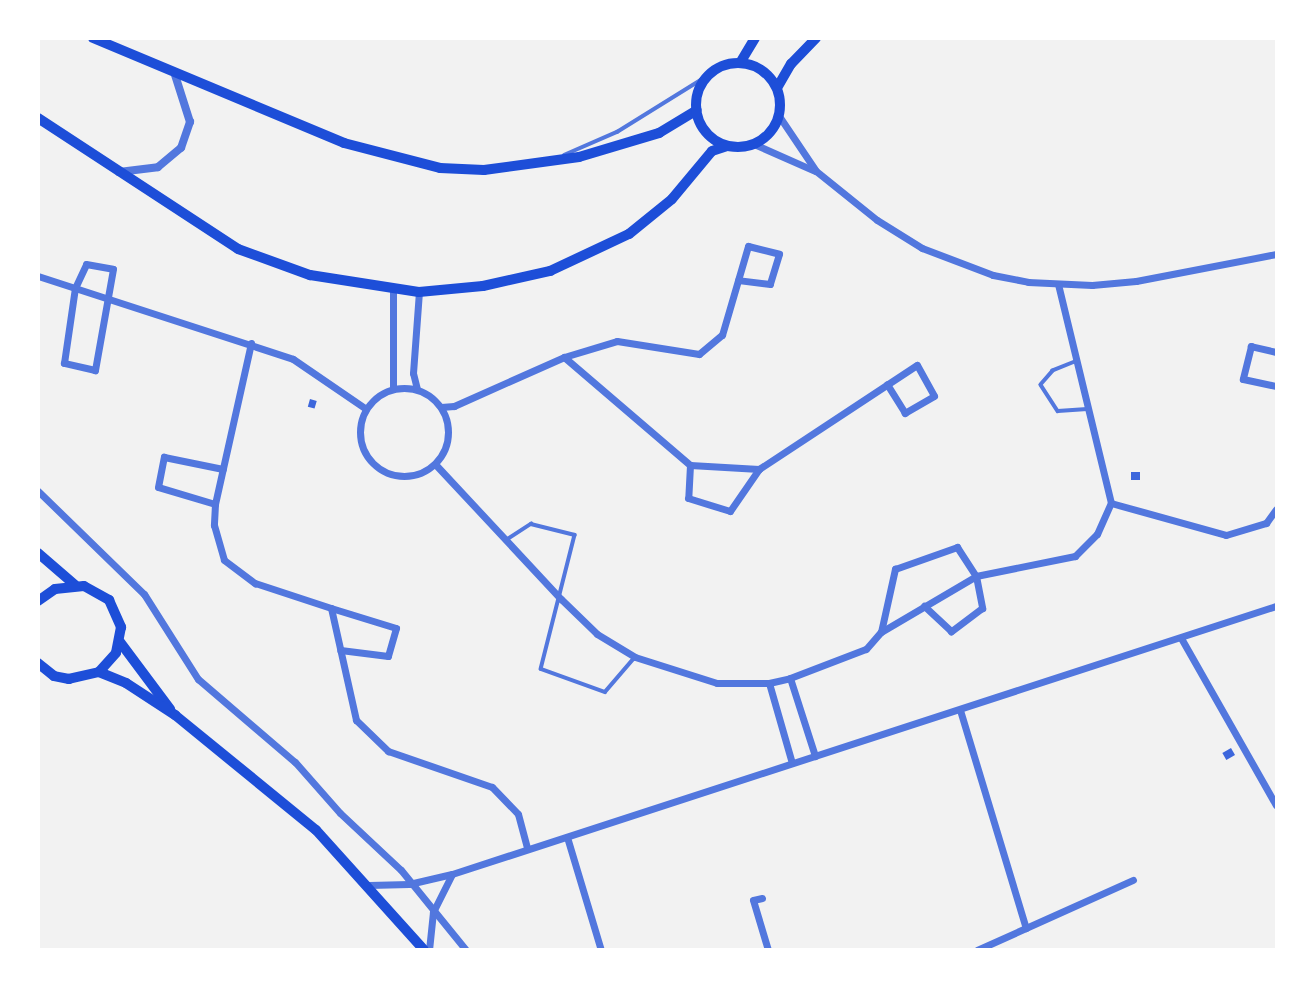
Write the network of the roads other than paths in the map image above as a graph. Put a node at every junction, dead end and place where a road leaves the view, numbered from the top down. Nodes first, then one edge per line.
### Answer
1 (93, 38) edge
2 (755, 38) edge
3 (816, 38) edge
4 (740, 63) junction
5 (175, 75) junction
6 (709, 75) junction
7 (777, 88) junction
8 (697, 110) junction
9 (779, 116) junction
10 (38, 118) edge
11 (754, 144) junction
12 (727, 146) junction
13 (550, 162) junction
14 (816, 171) junction
15 (116, 173) junction
16 (1276, 254) edge
17 (38, 276) edge
18 (738, 280) junction
19 (1058, 284) junction
20 (75, 288) junction
21 (393, 290) junction
22 (419, 292) junction
23 (111, 297) junction
24 (251, 343) junction
25 (1276, 352) edge
26 (564, 357) junction
27 (1075, 362) junction
28 (887, 384) junction
29 (1276, 386) edge
30 (393, 389) junction
31 (417, 389) junction
32 (441, 407) junction
33 (366, 409) junction
34 (1087, 409) junction
35 (435, 464) junction
36 (690, 465) junction
37 (223, 469) junction
38 (759, 469) junction
39 (38, 491) edge
40 (1111, 503) junction
41 (215, 504) junction
42 (1276, 509) edge
43 (505, 541) junction
44 (38, 553) edge
45 (976, 576) junction
46 (76, 585) junction
47 (561, 599) junction
48 (38, 601) edge
49 (924, 606) junction
50 (1276, 607) edge
51 (331, 608) junction
52 (881, 632) junction
53 (1181, 638) junction
54 (120, 642) junction
55 (341, 650) junction
56 (635, 657) junction
57 (41, 668) edge
58 (99, 672) junction
59 (790, 678) junction
60 (769, 683) junction
61 (960, 710) junction
62 (175, 715) junction
63 (815, 756) junction
64 (792, 763) junction
65 (1274, 795) edge
66 (1276, 805) edge
67 (566, 837) junction
68 (527, 848) junction
69 (452, 874) junction
70 (1133, 880) dead end
71 (409, 884) junction
72 (369, 886) junction
73 (762, 898) dead end
74 (433, 912) junction
75 (1026, 928) junction
76 (427, 950) edge
77 (466, 950) edge
78 (601, 950) edge
79 (768, 950) edge
80 (977, 950) edge

1 - 5 main road
2 - 4 main road
3 - 7 main road
4 - 6 main road
4 - 7 main road
5 - 13 main road
5 - 15 street
6 - 8 main road
6 - 13 lane
7 - 9 main road
8 - 12 main road
8 - 13 main road
9 - 11 main road
9 - 14 street
10 - 15 main road
11 - 12 main road
11 - 14 street
12 - 22 main road
14 - 19 street
15 - 21 main road
16 - 19 street
17 - 20 street
18 - 18 street
18 - 26 street
19 - 27 street
20 - 23 street
20 - 23 street
20 - 23 street
21 - 22 main road
21 - 30 street
22 - 31 street
23 - 24 street
24 - 33 street
24 - 37 street
25 - 29 street
26 - 32 street
26 - 36 street
27 - 34 street
27 - 34 lane
28 - 28 street
28 - 38 street
30 - 31 street
30 - 33 street
31 - 32 street
32 - 35 street
33 - 35 street
34 - 40 street
35 - 43 street
36 - 38 street
36 - 38 street
37 - 41 street
37 - 41 street
39 - 71 street
40 - 42 street
40 - 45 street
41 - 51 street
43 - 47 street
43 - 47 lane
44 - 46 main road
45 - 49 street
45 - 49 street
45 - 52 street
46 - 48 main road
46 - 54 main road
47 - 56 street
47 - 56 lane
49 - 52 street
50 - 53 street
51 - 55 street
51 - 55 street
52 - 59 street
53 - 61 street
53 - 65 street
54 - 58 main road
54 - 62 main road
55 - 68 street
56 - 60 street
57 - 58 main road
58 - 62 main road
59 - 60 street
59 - 63 street
60 - 64 street
61 - 63 street
61 - 75 street
62 - 72 main road
63 - 64 street
64 - 67 street
65 - 66 street
67 - 68 street
67 - 78 street
68 - 69 street
69 - 71 street
69 - 74 street
70 - 75 street
71 - 72 street
71 - 74 street
72 - 76 main road
73 - 79 street
74 - 76 street
74 - 77 street
75 - 80 street

